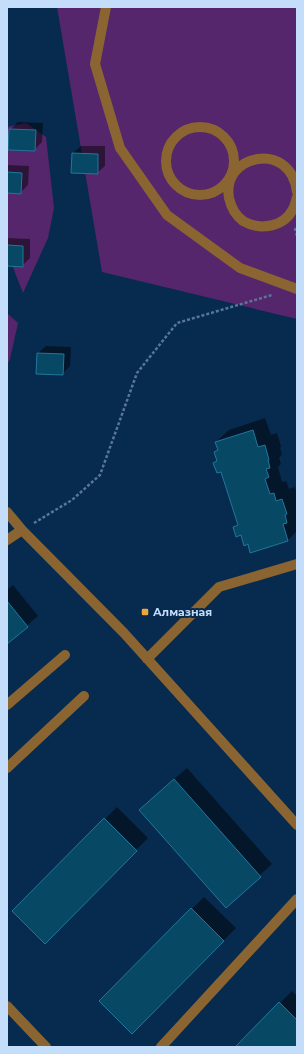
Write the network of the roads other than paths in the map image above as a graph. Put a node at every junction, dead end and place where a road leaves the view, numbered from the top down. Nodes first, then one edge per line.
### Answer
1 (106, 7) edge
2 (231, 178) junction
3 (297, 192) edge
4 (297, 197) edge
5 (296, 289) edge
6 (7, 512) edge
7 (22, 530) junction
8 (7, 540) edge
9 (297, 564) edge
10 (65, 655) dead end
11 (147, 659) junction
12 (84, 696) dead end
13 (7, 705) edge
14 (7, 768) edge
15 (297, 824) edge
16 (297, 899) edge
17 (7, 1006) edge
18 (46, 1047) edge
19 (161, 1047) edge

1 - 5 street
2 - 2 street
2 - 3 street
2 - 4 street
6 - 7 street
7 - 8 street
7 - 11 street
9 - 11 street
10 - 13 street
11 - 15 street
12 - 14 street
16 - 19 street
17 - 18 street

